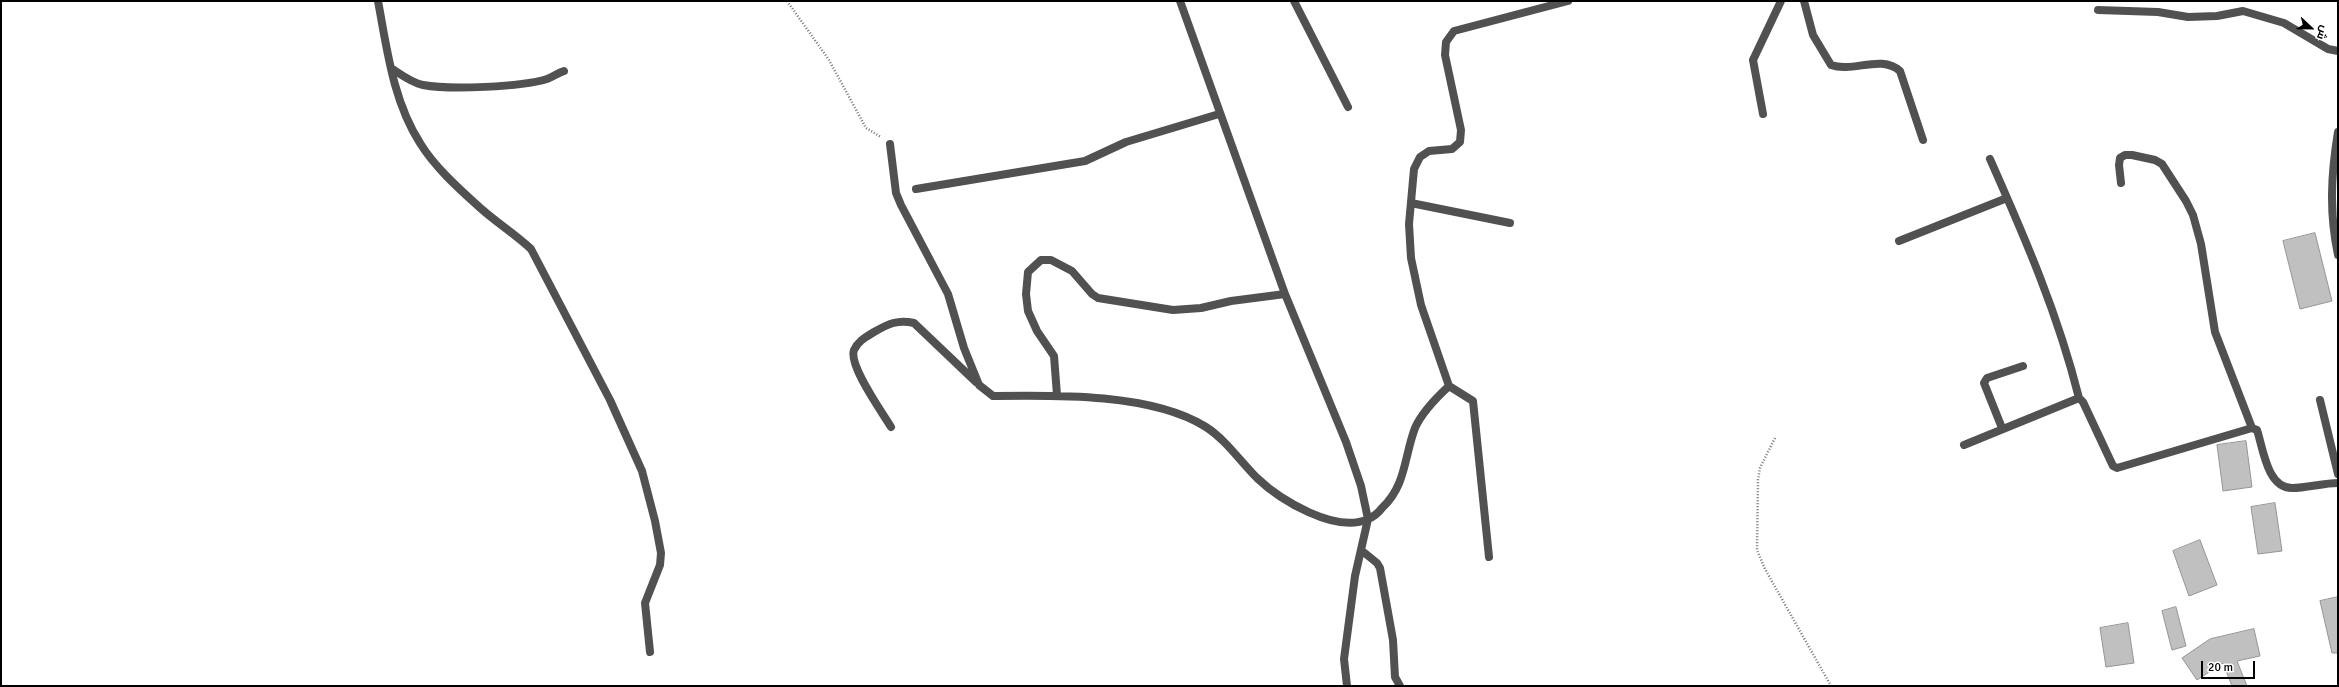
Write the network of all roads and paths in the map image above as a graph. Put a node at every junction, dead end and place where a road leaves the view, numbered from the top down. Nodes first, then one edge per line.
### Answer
1 (378, 1) edge
2 (787, 1) edge
3 (1180, 1) edge
4 (1294, 1) edge
5 (1568, 1) edge
6 (1781, 1) edge
7 (1804, 1) edge
8 (2098, 10) dead end
9 (2338, 51) edge
10 (390, 68) junction
11 (564, 71) dead end
12 (1348, 107) dead end
13 (1219, 114) junction
14 (1763, 114) dead end
15 (2338, 132) edge
16 (1922, 140) dead end
17 (890, 144) joint
18 (1990, 159) dead end
19 (2121, 183) dead end
20 (916, 190) dead end
21 (2007, 198) junction
22 (1411, 203) junction
23 (1510, 223) dead end
24 (1899, 241) dead end
25 (2338, 255) edge
26 (1285, 294) junction
27 (2023, 366) dead end
28 (979, 385) junction
29 (1449, 386) junction
30 (1057, 395) junction
31 (2078, 398) junction
32 (2320, 400) dead end
33 (891, 427) dead end
34 (2002, 428) junction
35 (2252, 428) junction
36 (1775, 438) dead end
37 (1964, 445) dead end
38 (2338, 474) edge
39 (2338, 483) edge
40 (1368, 520) junction
41 (1361, 550) junction
42 (1489, 557) dead end
43 (650, 652) dead end
44 (1347, 686) edge
45 (1400, 686) edge
46 (1831, 686) edge

1 - 10 street
2 - 17 path
3 - 13 street
4 - 12 street
5 - 22 street
6 - 14 street
7 - 16 street
8 - 9 street
10 - 11 street
10 - 43 street
13 - 20 street
13 - 26 street
15 - 25 street
17 - 28 street
18 - 21 street
19 - 35 street
21 - 24 street
21 - 31 street
22 - 23 street
22 - 29 street
26 - 30 street
26 - 40 street
27 - 34 street
28 - 30 street
28 - 33 street
29 - 40 street
29 - 42 street
30 - 40 street
31 - 34 street
31 - 35 street
32 - 38 street
34 - 37 street
35 - 39 street
36 - 46 path
40 - 41 street
41 - 44 street
41 - 45 street

